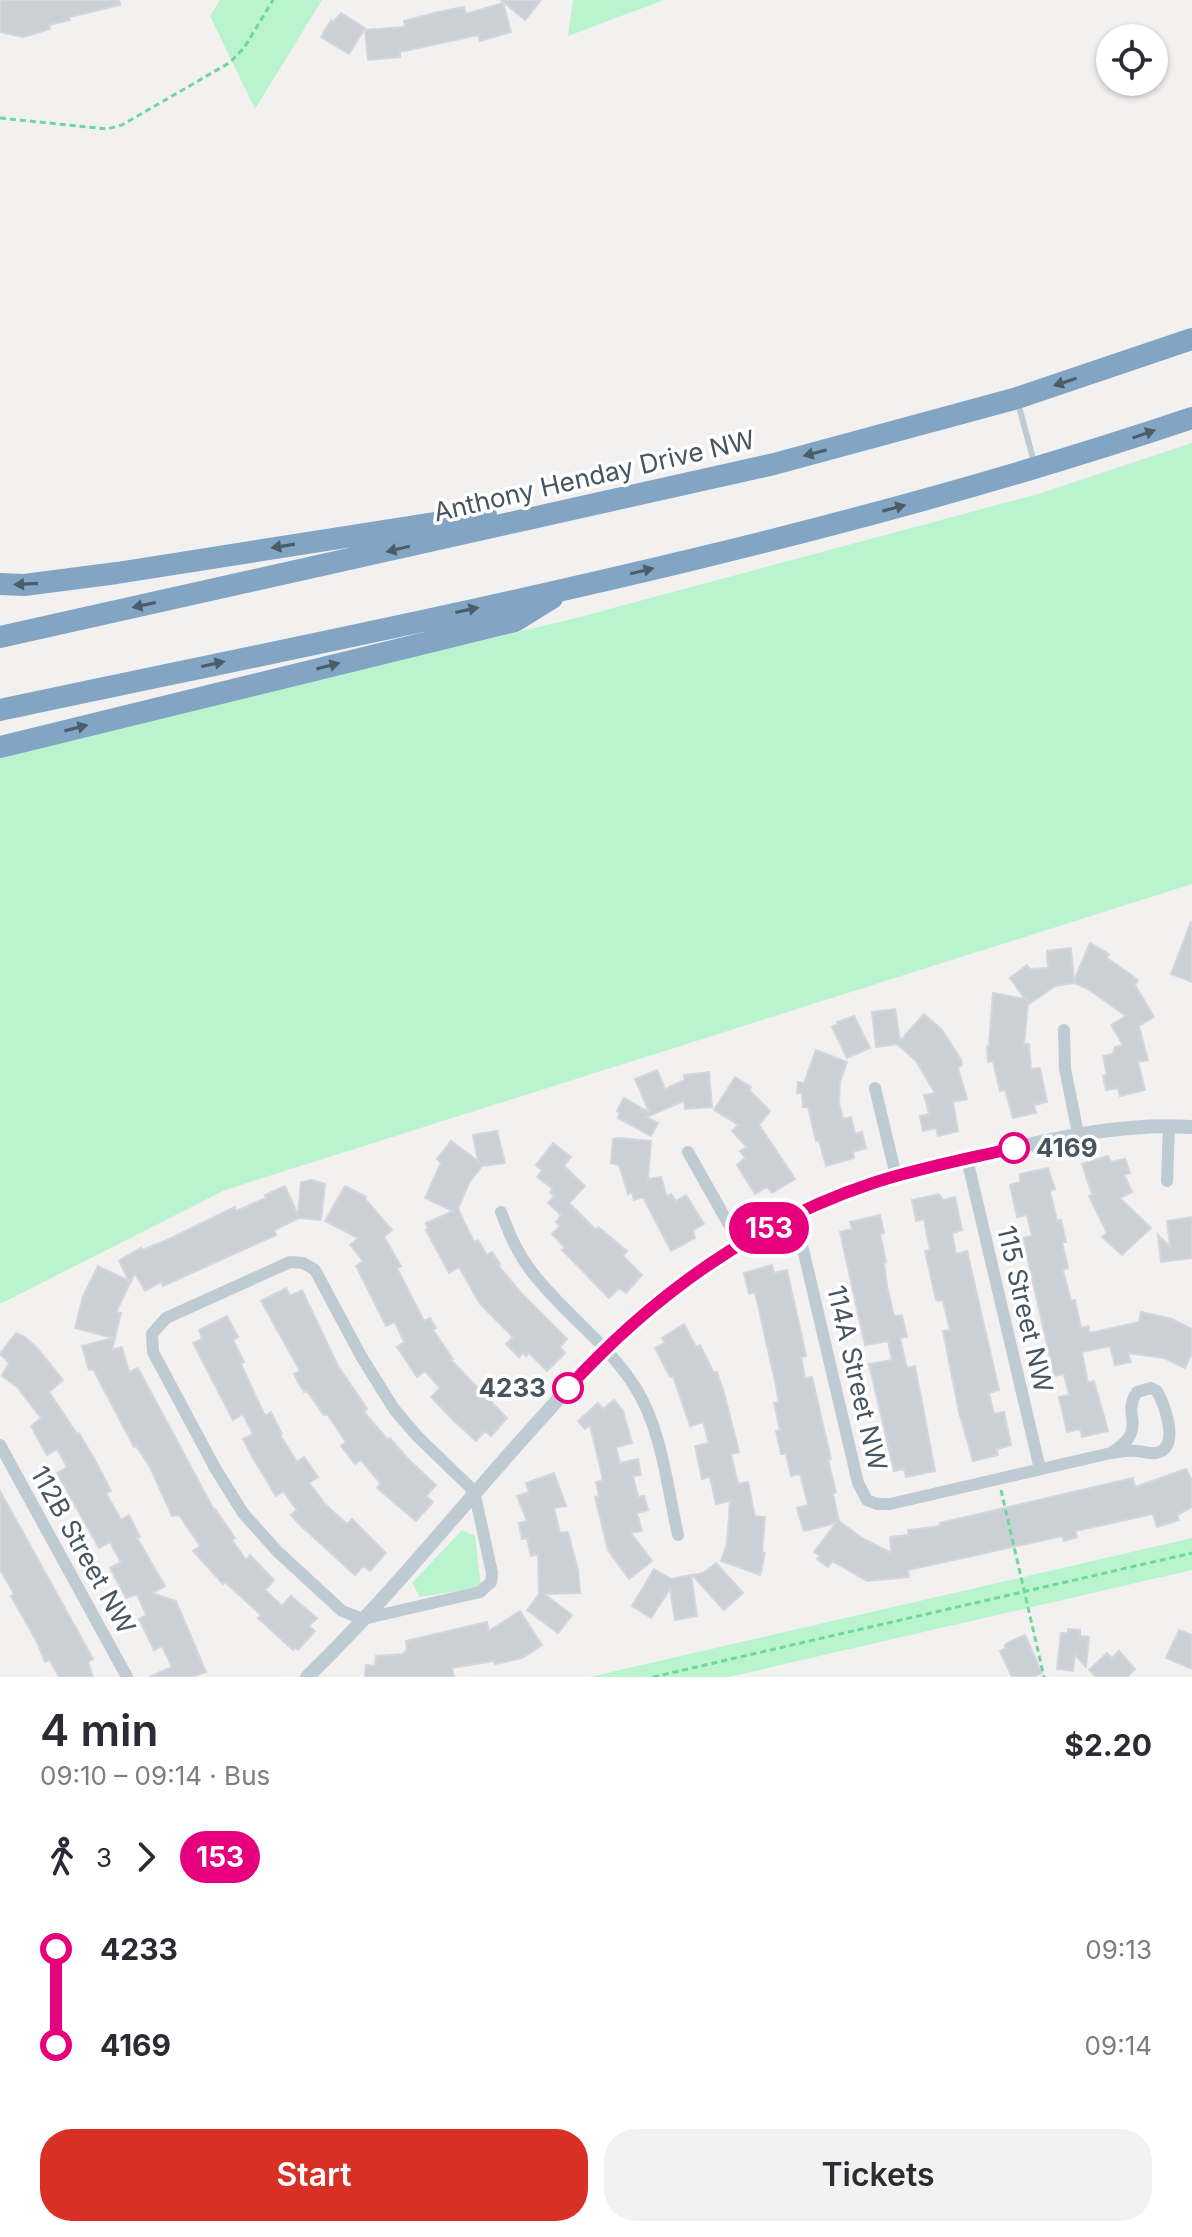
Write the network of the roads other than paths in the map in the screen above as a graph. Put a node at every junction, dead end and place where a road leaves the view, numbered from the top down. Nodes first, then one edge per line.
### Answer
1 (1192, 339) edge
2 (1017, 398) junction
3 (1192, 418) edge
4 (1036, 469) junction
5 (693, 484) junction
6 (0, 584) edge
7 (566, 589) junction
8 (0, 637) edge
9 (0, 710) edge
10 (0, 747) edge
11 (1064, 1030) dead end
12 (875, 1088) dead end
13 (1169, 1126) junction
14 (1192, 1127) edge
15 (1078, 1133) junction
16 (688, 1152) dead end
17 (967, 1159) junction
18 (896, 1176) junction
19 (1167, 1181) dead end
20 (501, 1212) dead end
21 (795, 1215) junction
22 (740, 1244) junction
23 (606, 1347) junction
24 (0, 1445) edge
25 (1111, 1453) junction
26 (1040, 1469) junction
27 (474, 1491) junction
28 (678, 1535) dead end
29 (363, 1619) junction
30 (127, 1677) edge
31 (307, 1677) edge

1 -> 2 highway, Anthony Henday Drive NW
2 - 4 lane
2 -> 5 highway, Anthony Henday Drive NW
4 -> 3 highway
7 -> 4 highway
5 -> 6 highway
5 -> 8 highway, Anthony Henday Drive NW
9 -> 7 highway
10 -> 7 highway
11 - 15 street
12 - 18 street
13 - 14 street
13 - 15 street
13 - 19 street
15 - 17 street
16 - 22 street
17 - 18 street
17 - 26 street, 115 Street NW
18 - 21 street
20 - 23 street
21 - 22 street
21 - 26 street, 114A Street NW
22 - 23 street
23 - 27 street
23 - 28 street
24 - 30 street, 112B Street NW
25 - 25 street
25 - 26 street
27 - 29 street
27 - 29 street
27 - 29 street
29 - 31 street

